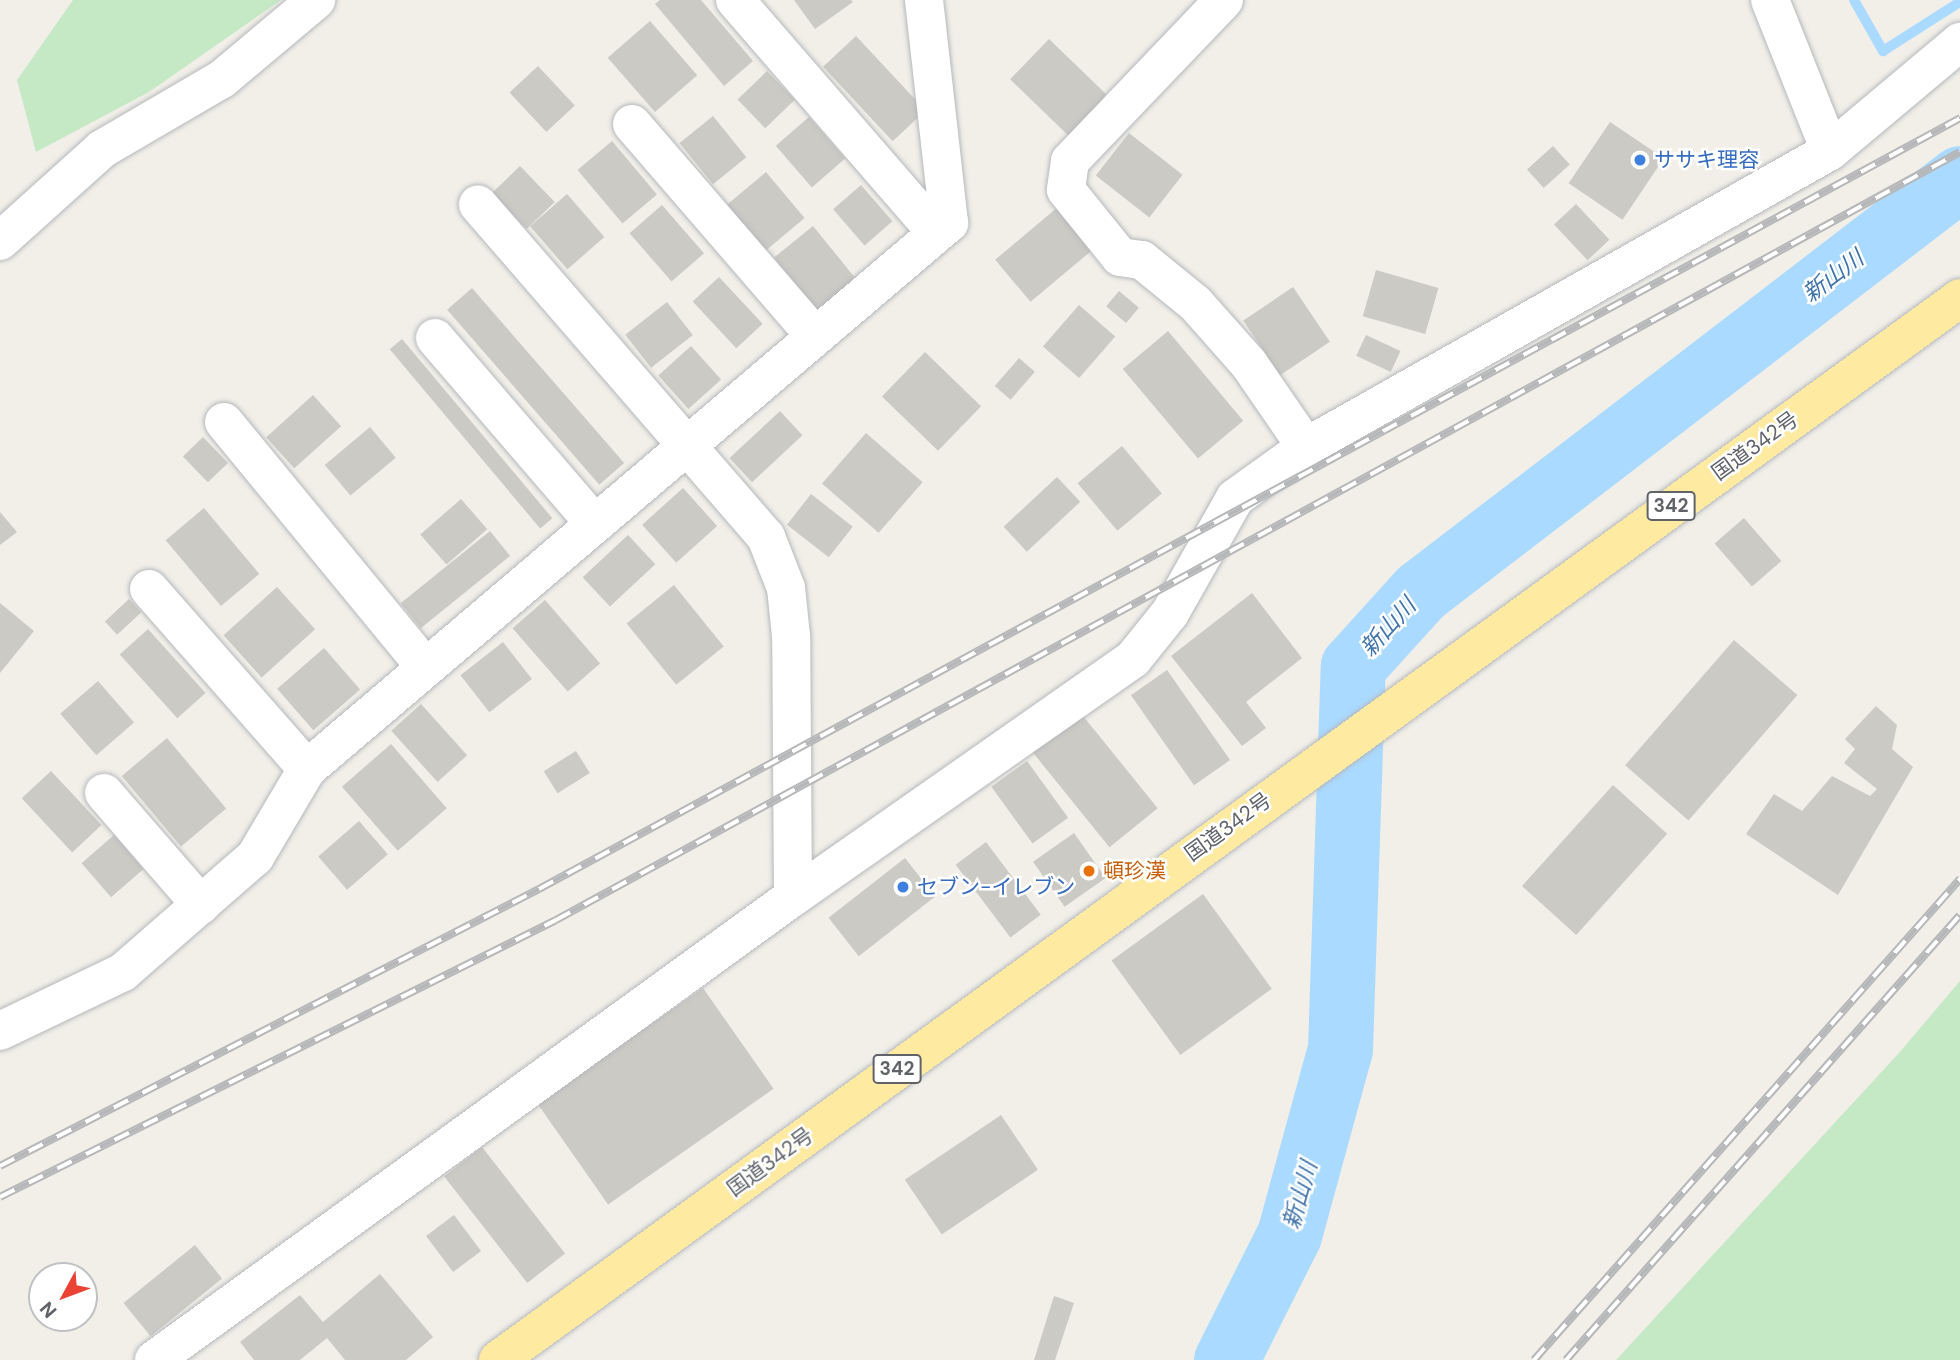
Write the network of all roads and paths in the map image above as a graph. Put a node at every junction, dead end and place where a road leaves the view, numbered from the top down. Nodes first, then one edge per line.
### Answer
1 (316, 0) edge
2 (735, 0) edge
3 (924, 0) edge
4 (1224, 0) edge
5 (1770, 0) edge
6 (1960, 42) edge
7 (632, 124) dead end
8 (1830, 151) junction
9 (478, 205) dead end
10 (937, 233) junction
11 (0, 241) edge
12 (1960, 298) edge
13 (815, 337) junction
14 (435, 338) dead end
15 (224, 422) dead end
16 (1306, 447) junction
17 (685, 448) junction
18 (595, 524) junction
19 (149, 589) dead end
20 (426, 668) junction
21 (307, 769) junction
22 (104, 793) dead end
23 (793, 897) junction
24 (201, 905) junction
25 (0, 1031) edge
26 (154, 1360) edge
27 (498, 1360) edge

1 - 11 street
2 - 10 street
3 - 10 street
4 - 16 street
5 - 8 street
6 - 8 street
7 - 13 street
8 - 16 street
9 - 17 street
10 - 13 street
12 - 27 highway, 国道342号 / 342
13 - 17 street
14 - 18 street
15 - 20 street
16 - 23 street
17 - 18 street
17 - 23 street
18 - 20 street
19 - 21 street
20 - 21 street
21 - 24 street
22 - 24 street
23 - 26 street
24 - 25 street

